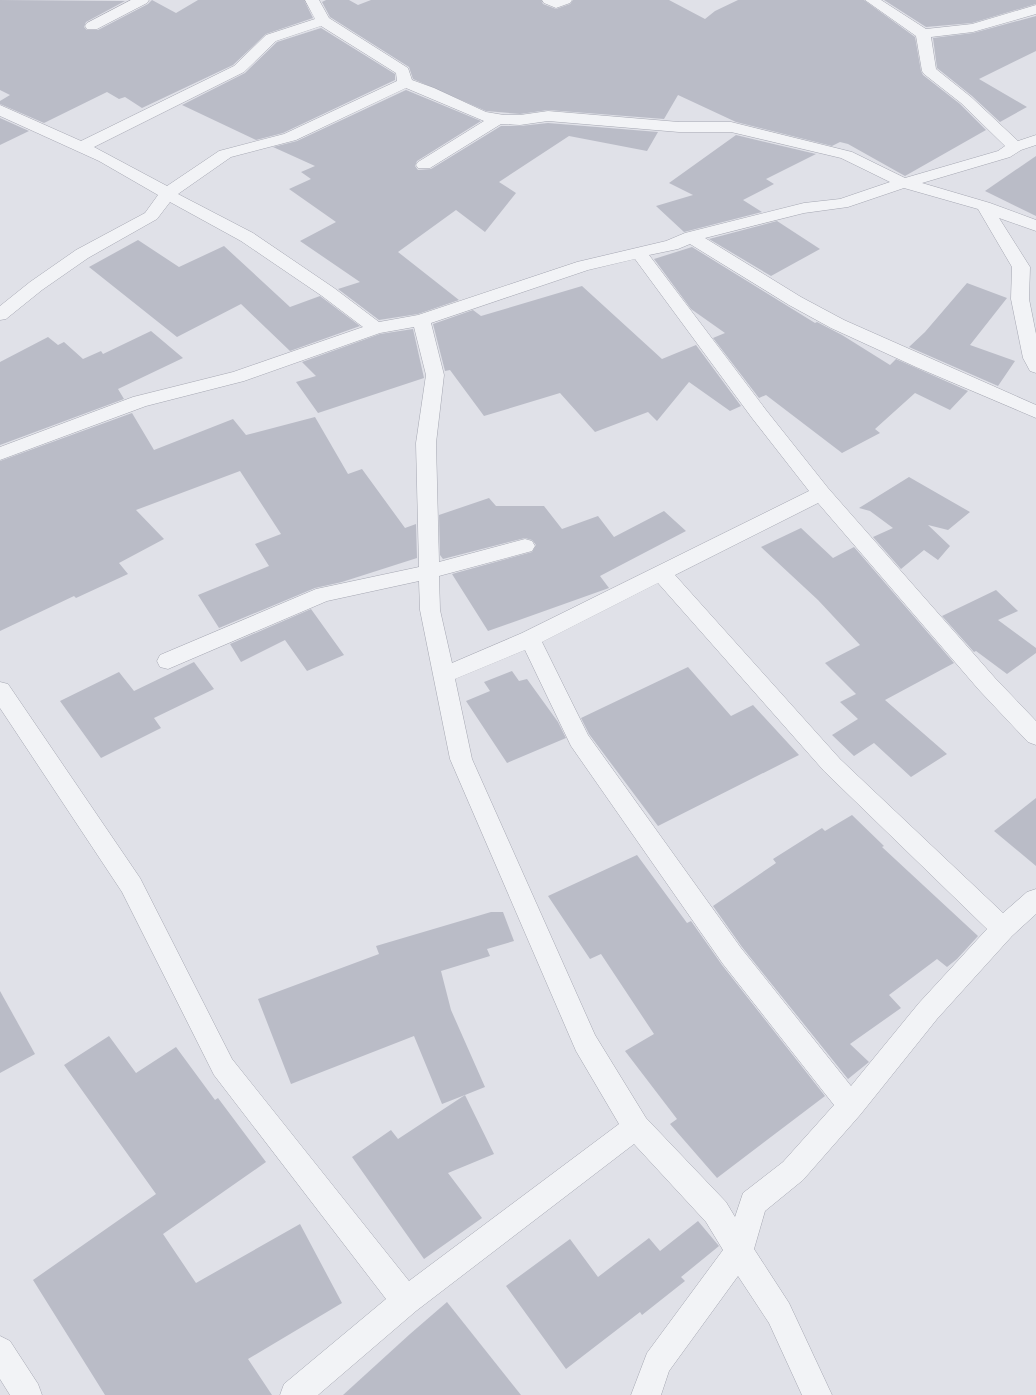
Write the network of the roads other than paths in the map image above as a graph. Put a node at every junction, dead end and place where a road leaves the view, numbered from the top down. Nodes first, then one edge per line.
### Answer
1 (142, 0) edge
2 (312, 0) edge
3 (549, 0) edge
4 (565, 0) edge
5 (872, 0) edge
6 (1036, 9) edge
7 (323, 21) junction
8 (92, 26) dead end
9 (923, 34) junction
10 (405, 83) junction
11 (0, 110) edge
12 (498, 119) junction
13 (1036, 140) edge
14 (1014, 146) junction
15 (81, 147) junction
16 (424, 165) dead end
17 (904, 183) junction
18 (167, 194) junction
19 (984, 206) junction
20 (1036, 226) edge
21 (691, 237) junction
22 (639, 253) junction
23 (0, 315) edge
24 (421, 320) junction
25 (376, 328) junction
26 (1036, 367) edge
27 (1036, 412) edge
28 (0, 454) edge
29 (821, 493) junction
30 (525, 546) dead end
31 (428, 572) junction
32 (661, 574) junction
33 (530, 640) junction
34 (168, 660) dead end
35 (444, 675) junction
36 (0, 690) edge
37 (1036, 736) edge
38 (1036, 899) edge
39 (1002, 929) junction
40 (851, 1106) junction
41 (636, 1127) junction
42 (739, 1251) junction
43 (406, 1301) junction
44 (0, 1351) edge
45 (27, 1395) edge
46 (295, 1395) edge
47 (646, 1395) edge
48 (817, 1395) edge

1 - 8 street
2 - 7 street
3 - 4 street
5 - 9 street
6 - 9 street
7 - 10 street
7 - 15 street
9 - 14 street
10 - 12 street
10 - 18 street
11 - 15 street
12 - 16 street
12 - 17 street
13 - 14 street
14 - 17 street
15 - 18 street
17 - 19 street
17 - 21 street
18 - 23 street
18 - 25 street
19 - 20 street
19 - 26 street
21 - 22 street
21 - 27 street
22 - 24 street
22 - 29 street
24 - 25 street
24 - 31 street
25 - 28 street
29 - 32 street
29 - 37 street
30 - 31 street
31 - 34 street
31 - 35 street
32 - 33 street
32 - 39 street
33 - 35 street
33 - 40 street
35 - 41 street
36 - 43 street
38 - 39 street
39 - 40 street
40 - 42 street
41 - 42 street
41 - 43 street
42 - 47 street
42 - 48 street
43 - 46 street
44 - 45 street

